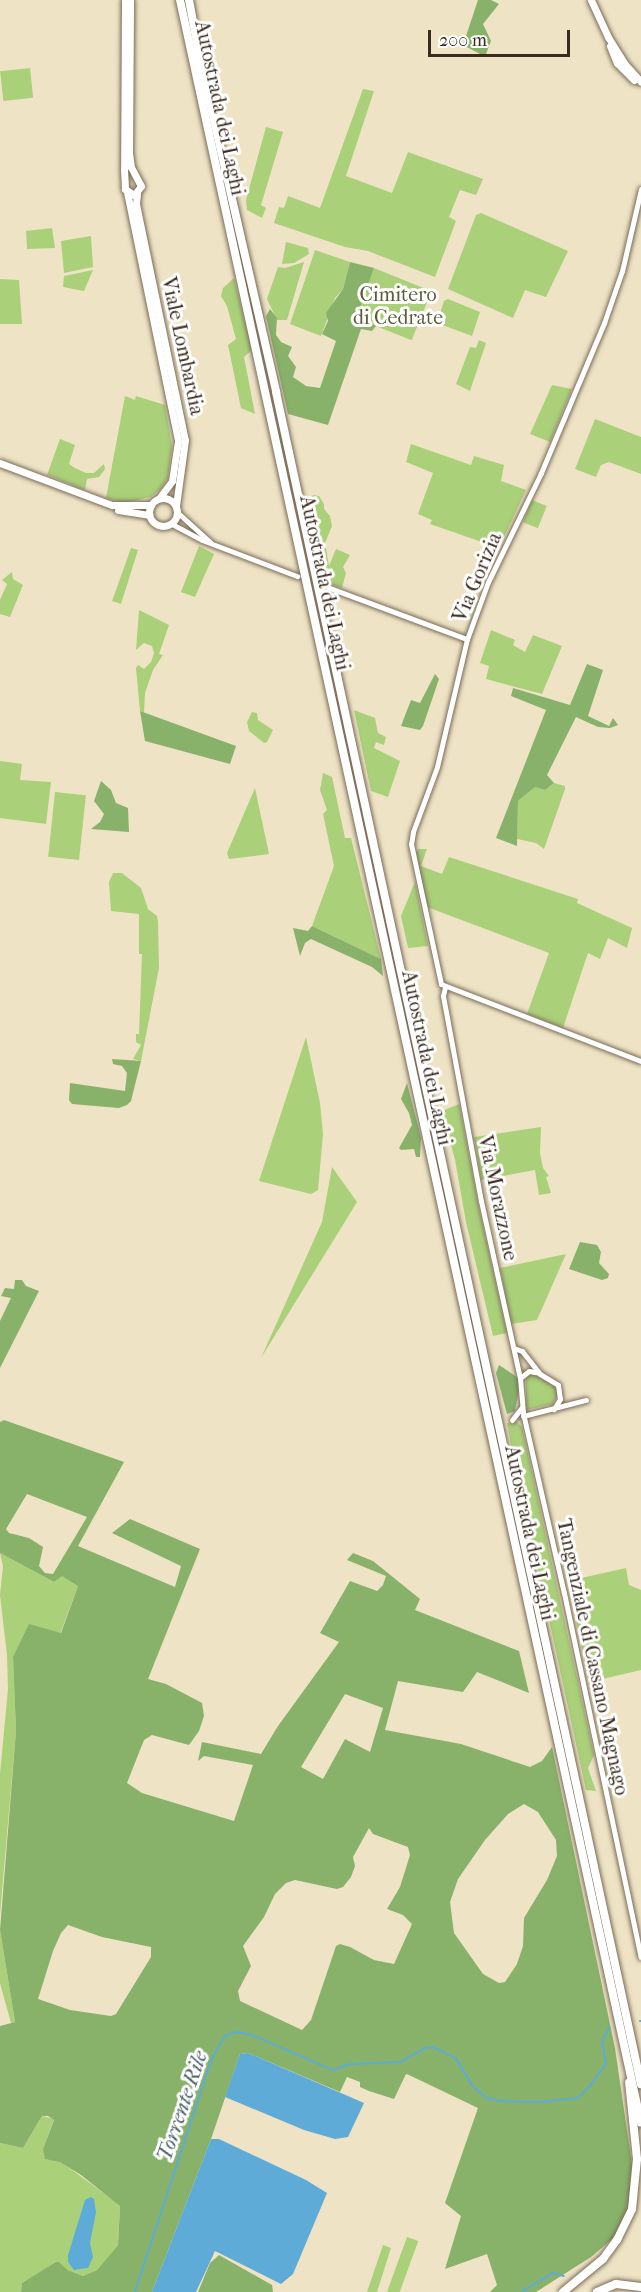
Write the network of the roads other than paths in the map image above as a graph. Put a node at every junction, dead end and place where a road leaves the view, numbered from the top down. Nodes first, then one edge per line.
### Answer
1 (125, 0) edge
2 (130, 0) edge
3 (180, 0) edge
4 (189, 0) edge
5 (591, 0) edge
6 (641, 84) edge
7 (136, 179) junction
8 (126, 182) junction
9 (641, 189) edge
10 (127, 192) junction
11 (137, 194) junction
12 (0, 465) edge
13 (159, 498) junction
14 (151, 505) junction
15 (176, 509) junction
16 (149, 515) junction
17 (170, 524) junction
18 (211, 543) junction
19 (297, 576) tunnel mouth
20 (327, 587) tunnel mouth
21 (467, 639) junction
22 (445, 987) junction
23 (641, 1061) edge
24 (514, 1348) junction
25 (540, 1374) junction
26 (520, 1378) junction
27 (586, 1400) dead end
28 (522, 1407) junction
29 (554, 1408) junction
30 (534, 1414) junction
31 (523, 1416) junction
32 (512, 1420) dead end
33 (528, 1434) junction
34 (641, 1957) edge
35 (632, 2063) junction
36 (641, 2075) edge
37 (641, 2084) edge
38 (641, 2123) edge
39 (641, 2287) edge
40 (563, 2292) edge
41 (597, 2292) edge

1 - 8 main road
2 - 7 main road
3 - 35 highway, Autostrada dei Laghi
4 - 35 highway, Autostrada dei Laghi
5 - 6 main road
7 - 8 main road
7 - 11 main road
8 - 10 main road
9 - 21 street, Via Gorizia
10 - 11 main road
10 - 13 main road, Viale Lombardia
11 - 15 main road, Viale Lombardia
12 - 14 main road
12 - 16 main road
13 - 14 main road
13 - 15 main road
14 - 16 main road
15 - 17 main road
15 - 18 street
16 - 17 main road
17 - 18 street
18 - 19 street
20 - 21 street
21 - 22 street, Via Gorizia
22 - 23 street
22 - 24 street, Via Morazzone
24 - 25 street
24 - 26 street, Via Morazzone
25 - 26 street
25 - 29 street
26 - 28 street, Via Morazzone
27 - 29 street
28 - 31 street, Via Morazzone
28 - 32 street
29 - 30 street
30 - 31 street
30 - 33 street, Tangenziale di Cassano Magnago
31 - 33 street, Tangenziale di Cassano Magnago
33 - 34 street, Tangenziale di Cassano Magnago
35 - 36 highway
35 - 37 highway, Autostrada dei Laghi
35 - 38 highway, Autostrada dei Laghi
35 - 40 highway
39 - 41 highway

